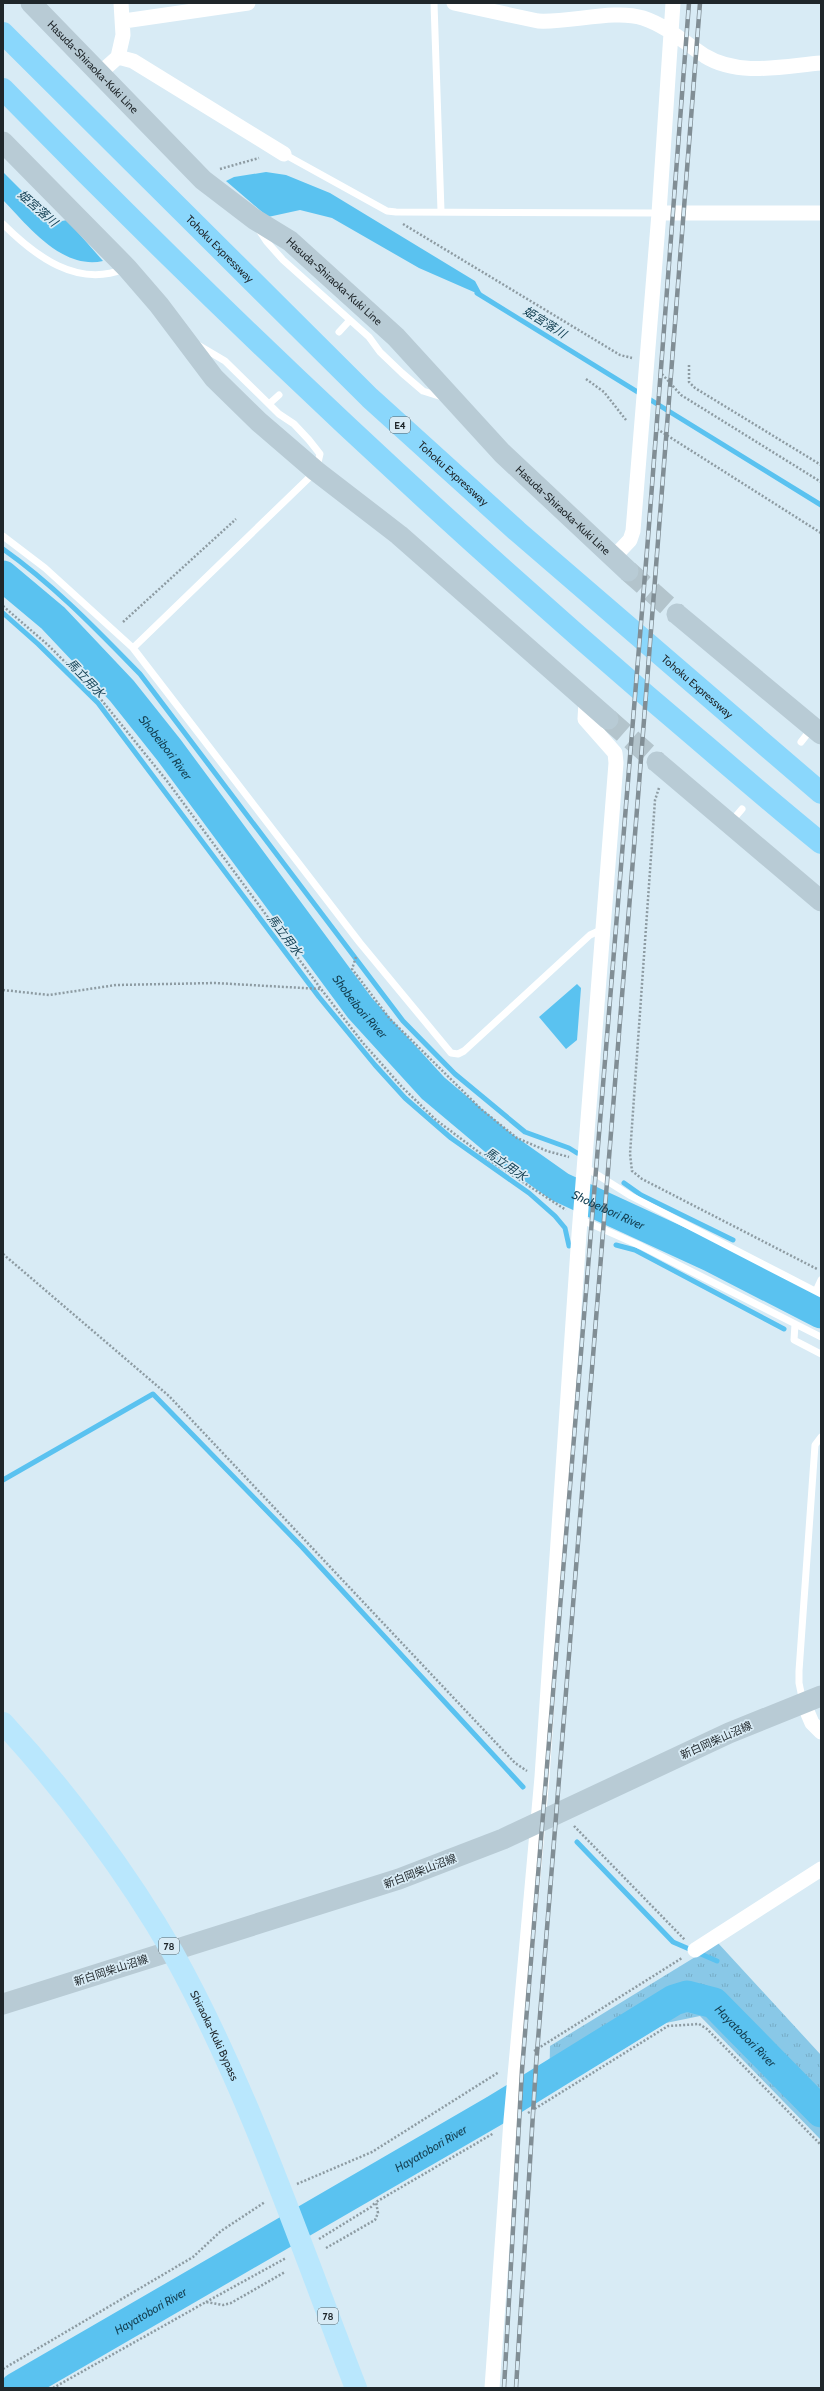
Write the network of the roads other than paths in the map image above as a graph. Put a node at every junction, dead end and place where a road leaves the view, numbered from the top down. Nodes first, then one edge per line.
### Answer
1 (31, 3) edge
2 (121, 3) edge
3 (248, 3) edge
4 (434, 3) edge
5 (455, 3) edge
6 (673, 3) edge
7 (124, 21) junction
8 (670, 32) junction
9 (3, 33) edge
10 (118, 57) junction
11 (821, 63) edge
12 (99, 74) junction
13 (3, 90) edge
14 (3, 142) edge
15 (284, 154) joint
16 (441, 211) junction
17 (659, 213) junction
18 (821, 213) edge
19 (254, 219) junction
20 (3, 224) edge
21 (127, 268) junction
22 (350, 320) junction
23 (338, 332) dead end
24 (185, 338) junction
25 (279, 395) dead end
26 (452, 400) junction
27 (269, 404) junction
28 (316, 471) junction
29 (3, 536) edge
30 (613, 558) junction
31 (628, 572) tunnel mouth
32 (678, 614) tunnel mouth
33 (133, 648) junction
34 (586, 702) junction
35 (608, 719) tunnel mouth
36 (812, 734) edge
37 (657, 762) tunnel mouth
38 (821, 793) edge
39 (821, 843) edge
40 (821, 901) edge
41 (604, 928) junction
42 (584, 1171) junction
43 (580, 1214) junction
44 (821, 1280) edge
45 (819, 1292) edge
46 (795, 1324) junction
47 (821, 1337) edge
48 (821, 1354) edge
49 (821, 1437) edge
50 (812, 1699) edge
51 (3, 1723) edge
52 (821, 1732) edge
53 (538, 1823) junction
54 (821, 1869) edge
55 (695, 1950) road end
56 (172, 1951) junction
57 (3, 2004) edge
58 (356, 2388) edge
59 (492, 2388) edge

1 - 12 street, Hasuda-Shiraoka-Kuki Line
2 - 7 street
3 - 7 street
4 - 16 lane
5 - 8 street
6 - 8 street
7 - 10 street
8 - 11 street
8 - 17 street
9 - 38 highway, Tohoku Expressway / E4
10 - 12 street
10 - 15 street
12 - 19 street, Hasuda-Shiraoka-Kuki Line
13 - 39 highway
14 - 21 street
15 - 16 lane
16 - 17 lane
17 - 18 street
17 - 30 street
19 - 22 lane
19 - 26 street, Hasuda-Shiraoka-Kuki Line
20 - 21 lane
21 - 24 street
22 - 23 lane
22 - 26 lane
24 - 27 lane
24 - 28 street
25 - 27 lane
26 - 30 street, Hasuda-Shiraoka-Kuki Line
27 - 28 lane
28 - 33 lane
28 - 34 street
29 - 33 lane
30 - 31 street, Hasuda-Shiraoka-Kuki Line
32 - 36 street
33 - 41 lane
34 - 35 street
34 - 41 street
37 - 40 street
41 - 42 street
42 - 43 street
42 - 45 lane
43 - 46 lane
43 - 53 street
44 - 45 lane
46 - 47 lane
46 - 48 lane
49 - 50 lane
50 - 52 street
50 - 53 street, 新白岡柴山沼線
51 - 56 main road, Shiraoka-Kuki Bypass / 78
53 - 56 street, 新白岡柴山沼線
53 - 59 street
54 - 55 street
56 - 57 street, 新白岡柴山沼線
56 - 58 main road, Shiraoka-Kuki Bypass / 78

